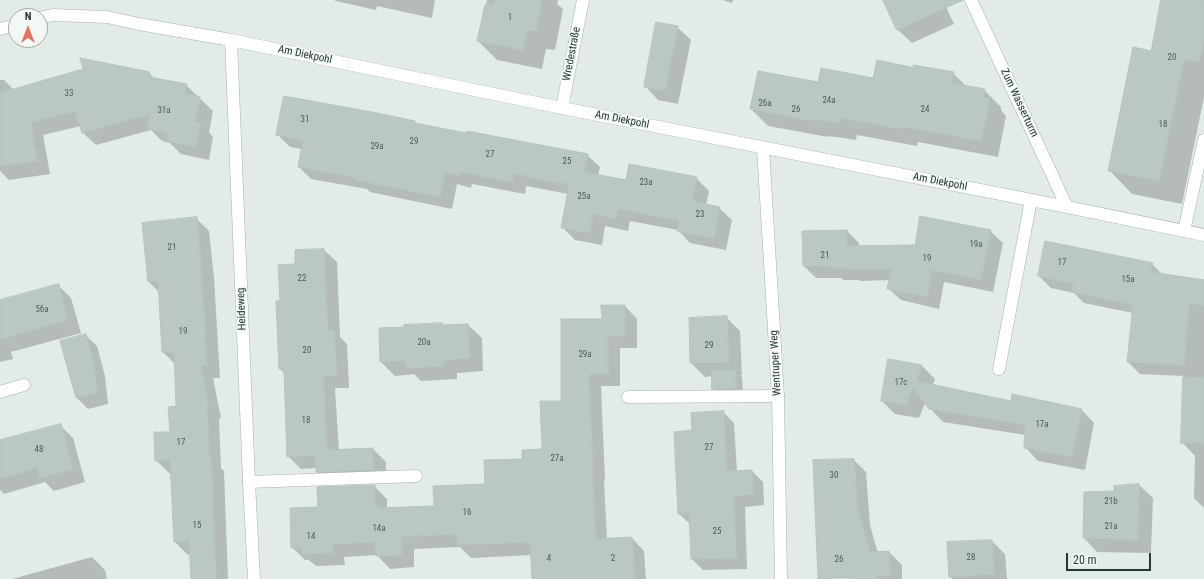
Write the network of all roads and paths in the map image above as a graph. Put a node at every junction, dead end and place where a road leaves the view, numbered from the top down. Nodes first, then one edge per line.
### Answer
1 (583, 0) edge
2 (971, 0) edge
3 (48, 16) edge
4 (231, 40) junction
5 (562, 108) junction
6 (1204, 140) edge
7 (763, 148) junction
8 (1031, 200) junction
9 (1067, 207) junction
10 (1184, 231) junction
11 (1204, 235) edge
12 (999, 369) dead end
13 (24, 385) dead end
14 (0, 392) edge
15 (778, 396) junction
16 (628, 397) dead end
17 (416, 476) dead end
18 (249, 482) junction
19 (254, 579) edge
20 (781, 579) edge

1 - 5 street, Wredestraße
2 - 9 street, Zum Wasserturm
3 - 4 street, Am Diekpohl
4 - 5 street, Am Diekpohl
4 - 18 street, Heideweg
5 - 7 street, Am Diekpohl
6 - 10 street
7 - 8 street, Am Diekpohl
7 - 15 street, Wentruper Weg
8 - 9 street, Am Diekpohl
8 - 12 street
9 - 10 street, Am Diekpohl
10 - 11 street, Am Diekpohl
13 - 14 street
15 - 16 street
15 - 20 street, Wentruper Weg
17 - 18 street
18 - 19 street, Heideweg

